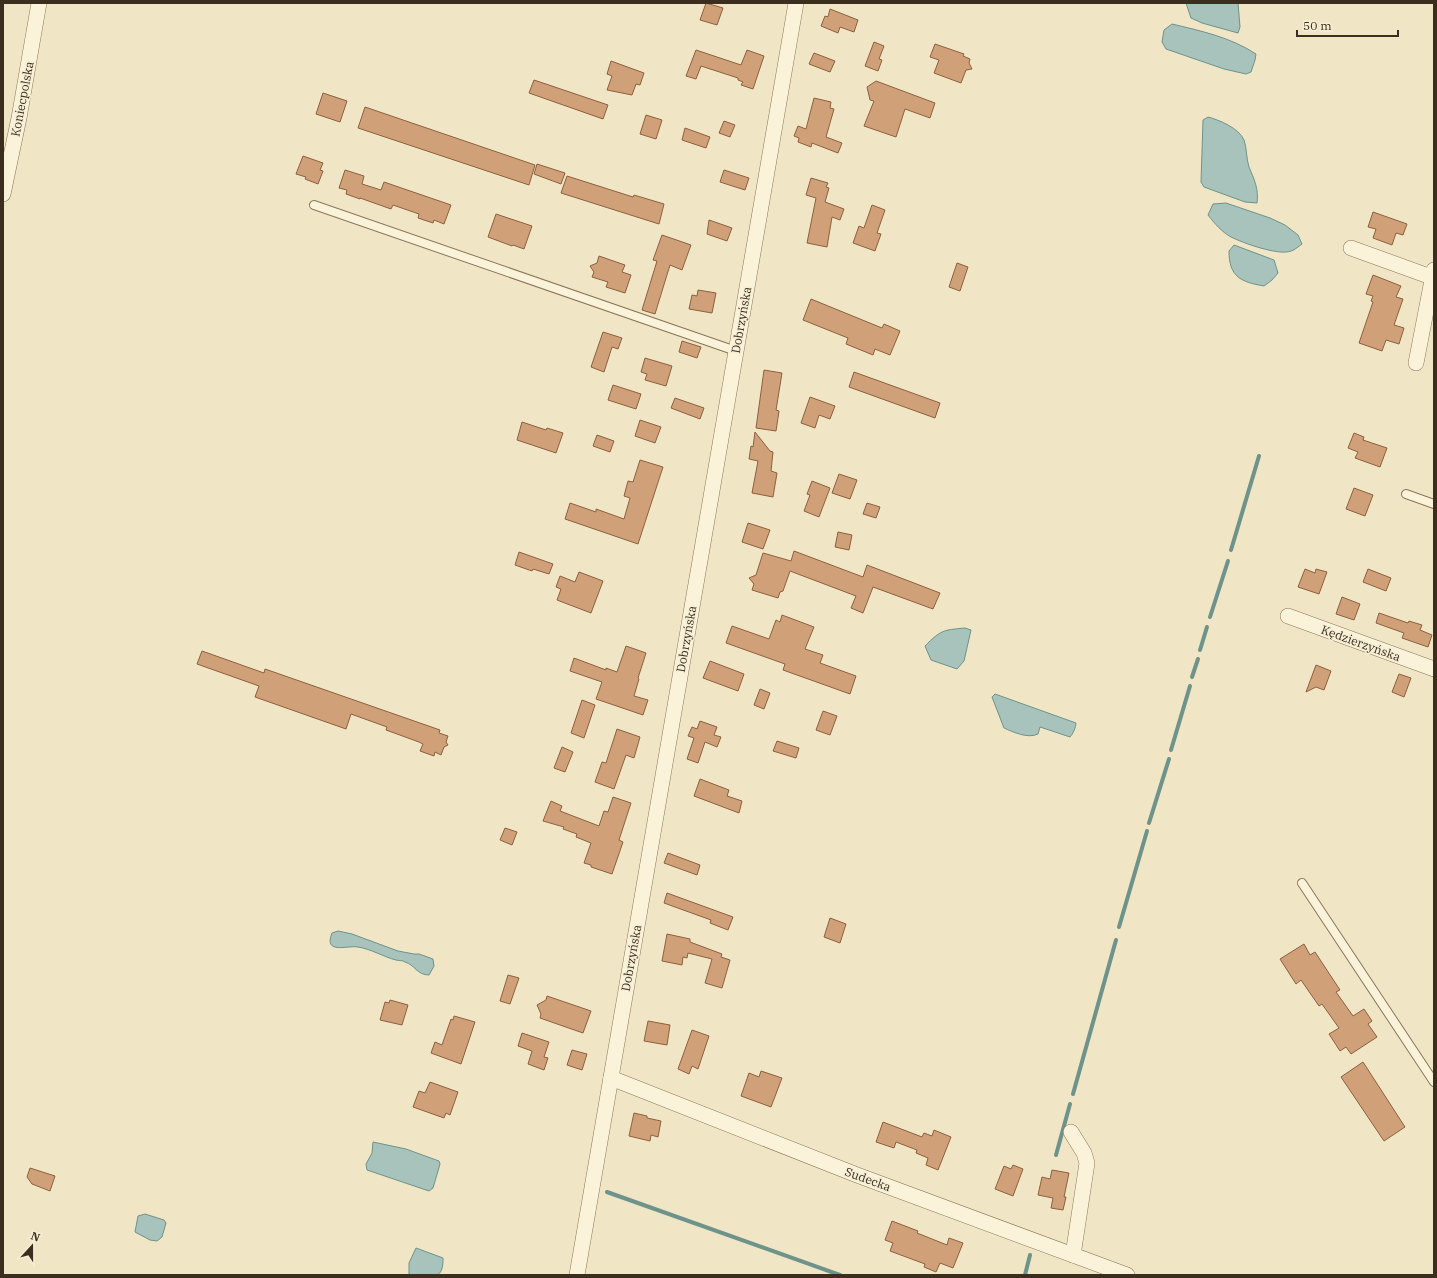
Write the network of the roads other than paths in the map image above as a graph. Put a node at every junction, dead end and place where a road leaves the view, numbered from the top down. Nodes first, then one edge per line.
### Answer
1 (39, 3) edge
2 (796, 3) edge
3 (3, 194) edge
4 (314, 205) dead end
5 (1351, 248) dead end
6 (1434, 275) edge
7 (736, 351) junction
8 (1416, 364) dead end
9 (1406, 494) dead end
10 (1434, 504) edge
11 (1288, 616) dead end
12 (1434, 669) edge
13 (1302, 883) dead end
14 (611, 1078) junction
15 (1434, 1082) edge
16 (1071, 1132) dead end
17 (1073, 1254) junction
18 (577, 1275) edge
19 (1127, 1275) edge

1 - 3 street, Koniecpolska
2 - 7 street, Dobrzyńska
4 - 7 lane
5 - 6 street
6 - 8 street
7 - 14 street, Dobrzyńska
9 - 10 lane
11 - 12 street, Kędzierzyńska
13 - 15 lane
14 - 17 street, Sudecka
14 - 18 street, Dobrzyńska
16 - 17 street
17 - 19 street, Sudecka

